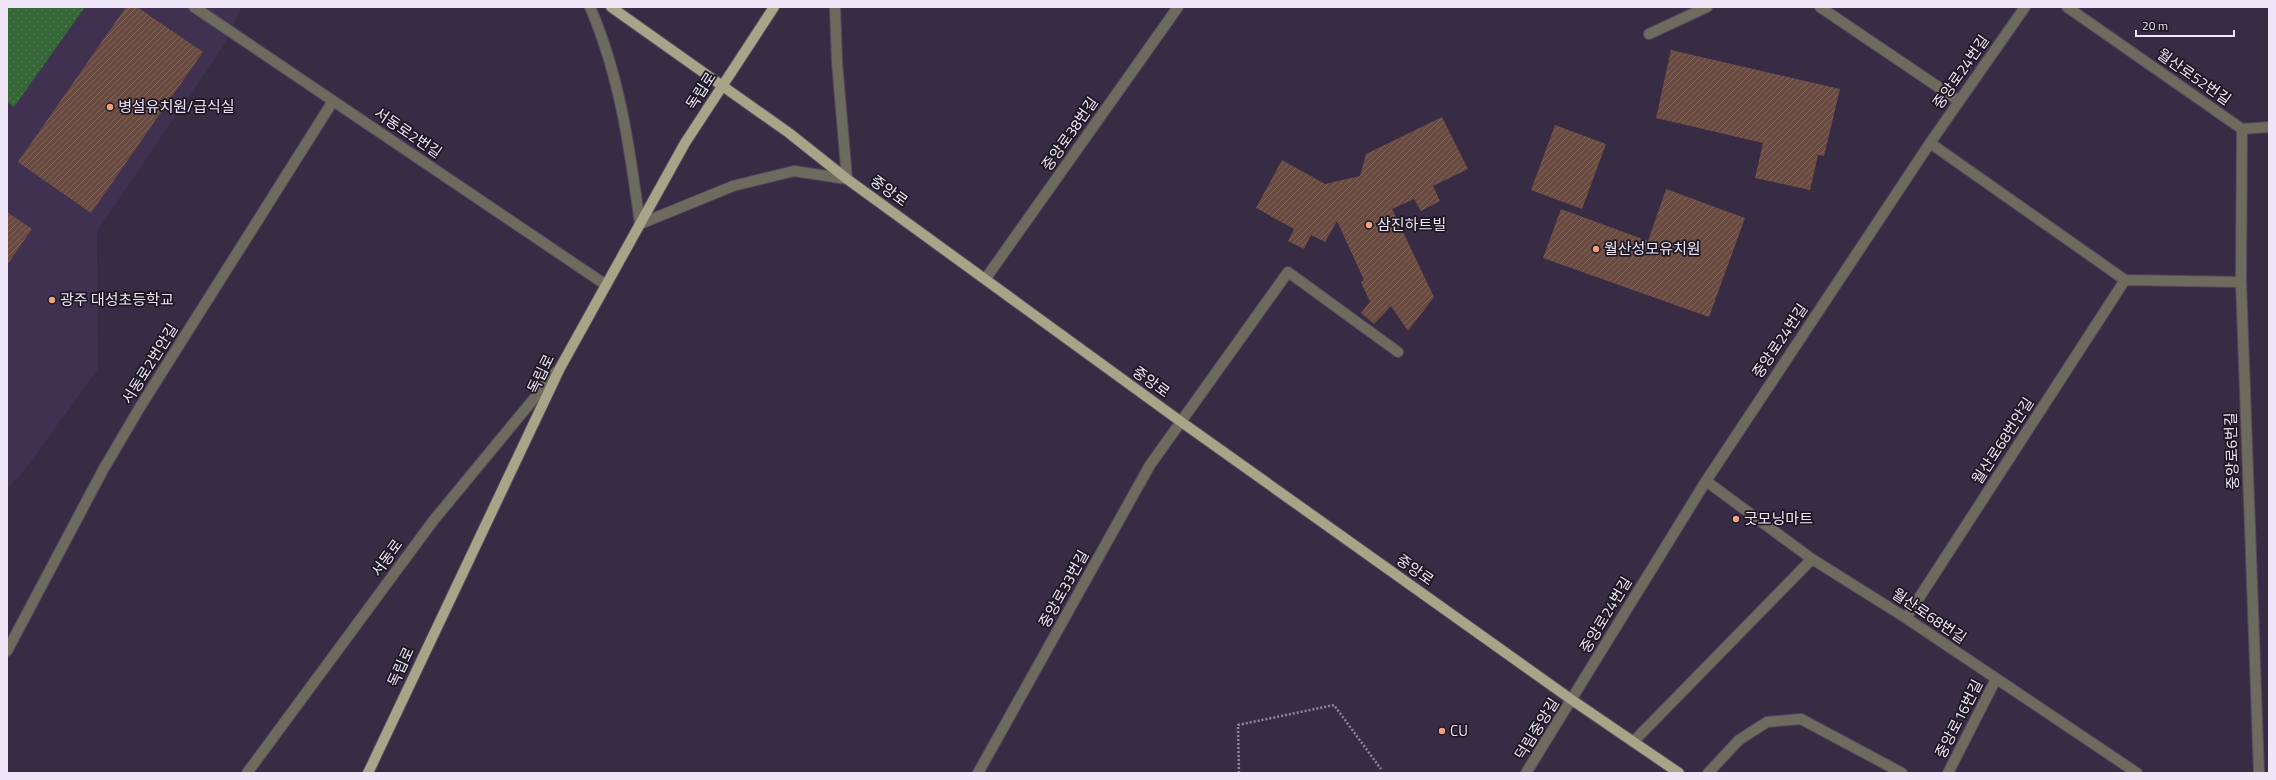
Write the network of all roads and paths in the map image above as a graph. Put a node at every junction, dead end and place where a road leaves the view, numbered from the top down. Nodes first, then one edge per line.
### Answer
1 (194, 7) edge
2 (590, 7) edge
3 (611, 7) edge
4 (774, 7) edge
5 (835, 7) edge
6 (1178, 7) edge
7 (1707, 7) edge
8 (1820, 7) edge
9 (2025, 7) edge
10 (2067, 7) edge
11 (1650, 34) dead end
12 (723, 85) junction
13 (334, 101) junction
14 (1959, 101) junction
15 (2269, 127) edge
16 (2242, 128) junction
17 (1930, 143) junction
18 (847, 179) junction
19 (640, 224) junction
20 (986, 278) junction
21 (2125, 280) junction
22 (2241, 282) junction
23 (606, 285) junction
24 (1398, 352) dead end
25 (560, 368) junction
26 (1180, 421) junction
27 (1706, 481) junction
28 (1812, 559) junction
29 (1906, 618) junction
30 (7, 651) edge
31 (1996, 679) junction
32 (1572, 700) junction
33 (1633, 742) junction
34 (1381, 769) dead end
35 (247, 773) edge
36 (368, 773) edge
37 (978, 773) edge
38 (1239, 773) edge
39 (1526, 773) edge
40 (1679, 773) edge
41 (1708, 773) edge
42 (1902, 773) edge
43 (1948, 773) edge
44 (2137, 773) edge
45 (2258, 773) edge

1 - 13 street, 서동로2번길
2 - 19 street
3 - 12 main road, 중앙로
4 - 12 main road, 독립로
5 - 18 street
6 - 20 street, 중앙로38번길
7 - 11 street
8 - 14 street
9 - 14 street, 중앙로24번길
10 - 16 street, 월산로52번길
12 - 18 main road, 중앙로
12 - 19 main road, 독립로
13 - 23 street, 서동로2번길
13 - 30 street, 서동로2번안길
14 - 17 street, 중앙로24번길
15 - 16 street
16 - 22 street, 중앙로6번길
17 - 21 street
17 - 27 street, 중앙로24번길
18 - 19 street
18 - 20 main road, 중앙로
19 - 23 main road, 독립로
20 - 26 main road, 중앙로
21 - 22 street
21 - 29 street, 월산로68번안길
22 - 45 street, 중앙로6번길
23 - 25 main road, 독립로
24 - 26 street, 중앙로33번길
25 - 35 street, 서동로
25 - 36 main road, 독립로
26 - 32 main road, 중앙로
26 - 37 street, 중앙로33번길
27 - 28 street, 월산로68번길
27 - 32 street, 중앙로24번길
28 - 29 street, 월산로68번길
28 - 33 street
29 - 31 street, 월산로68번길
31 - 43 street, 중앙로16번길
31 - 44 street, 월산로68번길
32 - 33 main road, 중앙로
32 - 39 street, 덕림중앙길
33 - 40 main road, 중앙로
34 - 38 path
41 - 42 street

